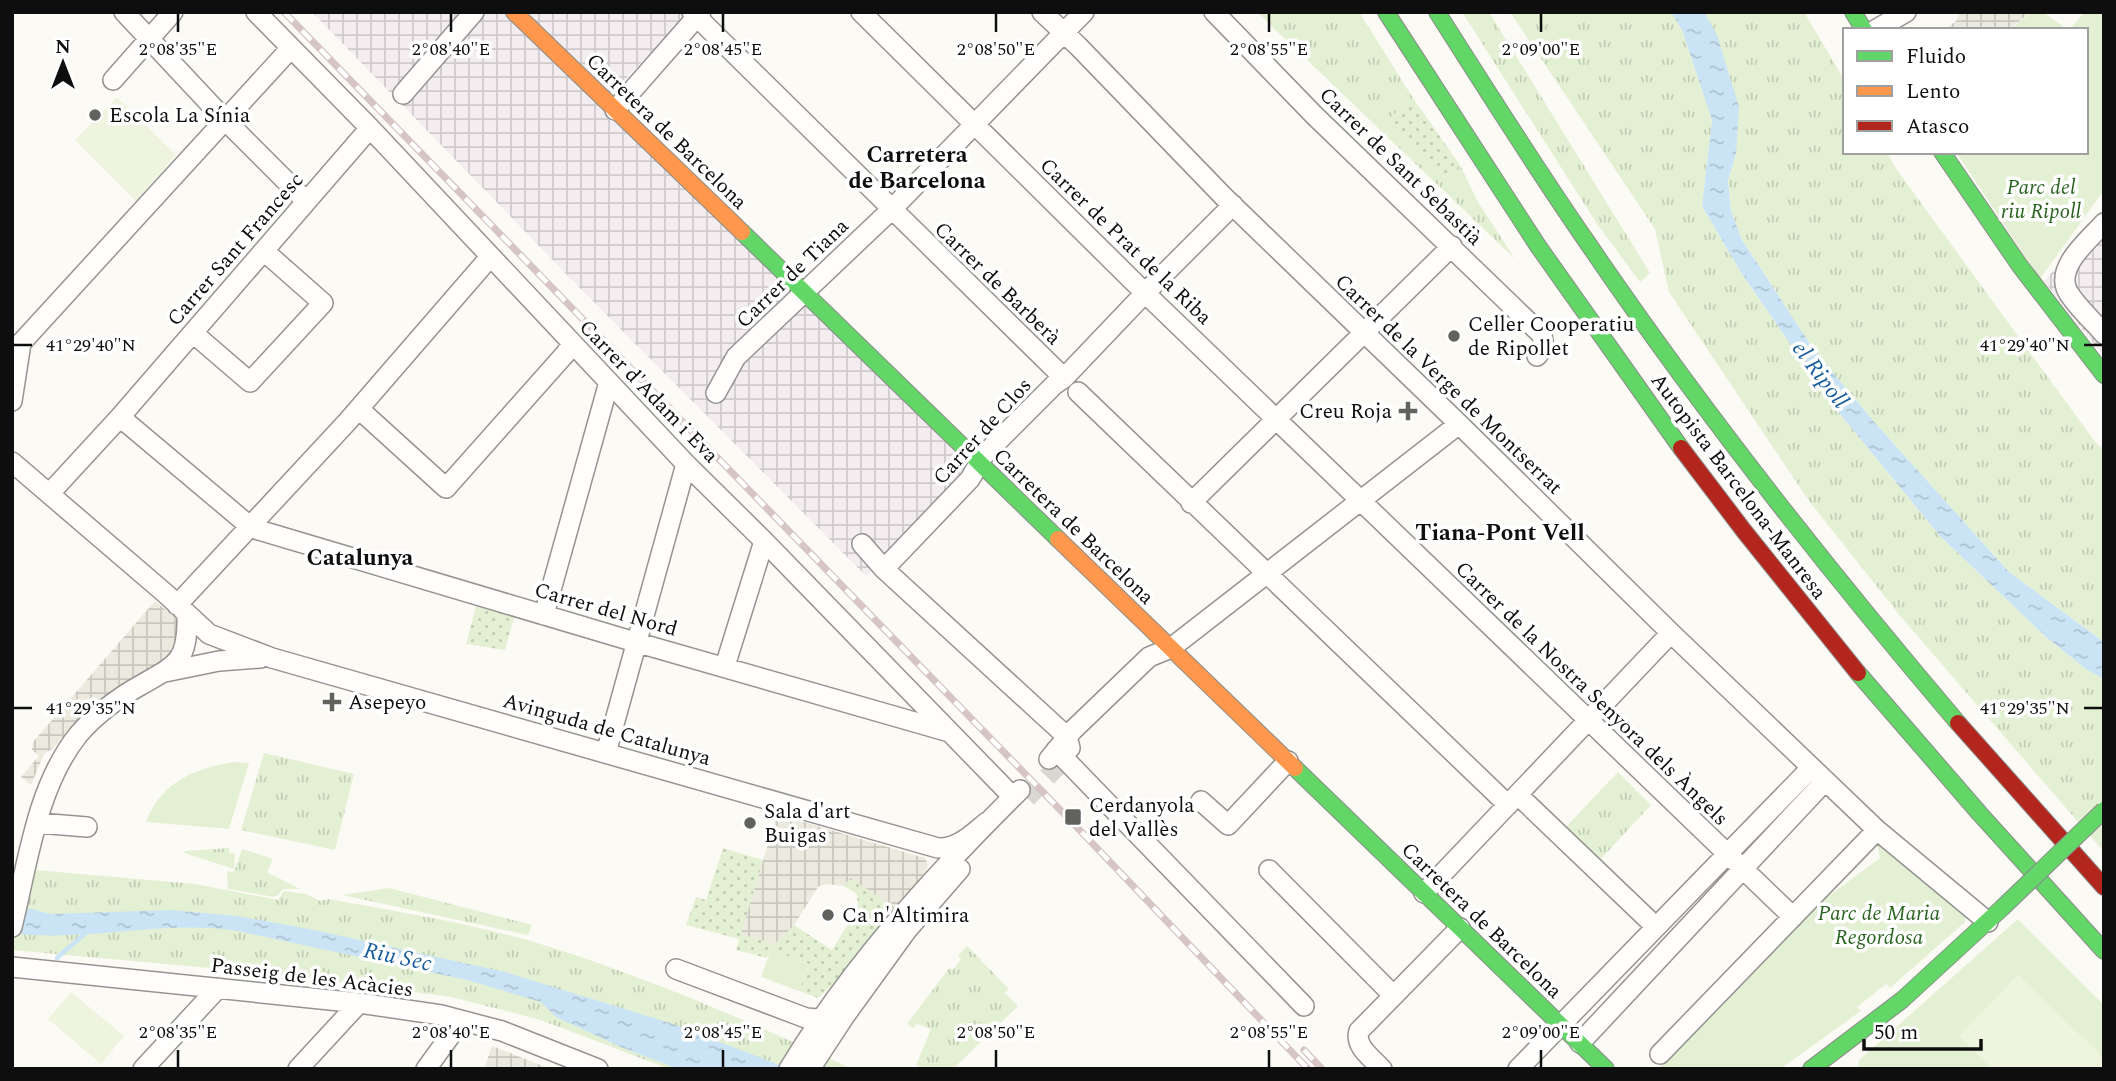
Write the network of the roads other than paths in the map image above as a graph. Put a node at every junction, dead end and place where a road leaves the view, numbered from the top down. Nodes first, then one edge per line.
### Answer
1 (124, 12) edge
2 (173, 12) edge
3 (256, 12) edge
4 (474, 12) edge
5 (514, 12) edge
6 (861, 12) edge
7 (1042, 12) edge
8 (1084, 12) edge
9 (1214, 12) edge
10 (1386, 12) edge
11 (1437, 12) edge
12 (1853, 12) edge
13 (1906, 12) edge
14 (697, 14) edge
15 (1863, 28) edge
16 (1878, 28) edge
17 (1063, 34) junction
18 (150, 39) junction
19 (291, 48) junction
20 (113, 80) dead end
21 (403, 94) dead end
22 (615, 110) junction
23 (226, 121) junction
24 (975, 124) junction
25 (370, 128) junction
26 (1943, 154) edge
27 (306, 201) junction
28 (1233, 205) junction
29 (891, 210) junction
30 (2104, 223) edge
31 (1452, 246) junction
32 (264, 251) junction
33 (491, 257) junction
34 (803, 293) junction
35 (1145, 293) junction
36 (193, 333) junction
37 (1365, 333) junction
38 (2104, 334) edge
39 (572, 343) junction
40 (1537, 356) dead end
41 (2104, 375) edge
42 (609, 382) junction
43 (1071, 385) junction
44 (716, 393) dead end
45 (12, 401) edge
46 (359, 409) junction
47 (120, 418) junction
48 (1275, 418) junction
49 (1459, 424) junction
50 (12, 462) edge
51 (978, 463) junction
52 (686, 464) junction
53 (50, 493) junction
54 (1361, 500) junction
55 (1191, 503) junction
56 (251, 528) junction
57 (764, 541) junction
58 (862, 544) dead end
59 (884, 569) junction
60 (1267, 573) junction
61 (182, 610) junction
62 (544, 615) junction
63 (1155, 632) joint
64 (1671, 633) junction
65 (635, 642) junction
66 (1163, 651) junction
67 (272, 658) junction
68 (1188, 664) junction
69 (725, 666) junction
70 (166, 672) junction
71 (1588, 720) junction
72 (948, 731) junction
73 (1062, 749) junction
74 (606, 753) junction
75 (1288, 761) junction
76 (1818, 774) junction
77 (1020, 795) junction
78 (1513, 800) junction
79 (1201, 801) dead end
80 (2104, 810) edge
81 (987, 822) junction
82 (38, 823) junction
83 (87, 827) dead end
84 (1877, 830) junction
85 (930, 845) junction
86 (1727, 854) junction
87 (1743, 869) junction
88 (1269, 870) dead end
89 (947, 883) junction
90 (2104, 887) edge
91 (1424, 893) junction
92 (1995, 915) junction
93 (1793, 917) junction
94 (1656, 926) junction
95 (12, 927) edge
96 (1460, 928) junction
97 (2104, 951) edge
98 (12, 967) edge
99 (676, 969) dead end
100 (218, 988) junction
101 (1393, 995) junction
102 (359, 1003) junction
103 (1304, 1006) dead end
104 (461, 1021) junction
105 (1560, 1024) junction
106 (823, 1033) junction
107 (1580, 1043) junction
108 (1660, 1055) dead end
109 (143, 1069) edge
110 (298, 1069) edge
111 (426, 1069) edge
112 (598, 1069) edge
113 (789, 1069) edge
114 (810, 1069) edge
115 (1382, 1069) edge
116 (1518, 1069) edge
117 (1606, 1069) edge
118 (1811, 1069) edge

1 - 18 street
2 - 18 street
3 - 19 street, Carrer d'Adam i Eva
4 - 21 street
5 - 22 main road, Carretera de Barcelona
6 - 24 street, Carrer de Prat de la Riba
7 - 17 street, Carrer de la Verge de Montserrat
8 - 17 street, Carrer de Tiana
9 - 31 street, Carrer de Sant Sebastià
10 - 97 main road, Autopista Barcelona-Manresa
11 - 90 main road, Autopista Barcelona-Manresa
12 - 15 main road
13 - 16 street
14 - 22 street
14 - 29 street, Carrer de Barberà
17 - 24 street, Carrer de Tiana
17 - 28 street, Carrer de la Verge de Montserrat
18 - 20 street
18 - 23 street
19 - 23 street
19 - 25 street, Carrer d'Adam i Eva
22 - 34 main road, Carretera de Barcelona
23 - 27 street
23 - 45 street
24 - 29 street, Carrer de Tiana
24 - 35 street, Carrer de Prat de la Riba
25 - 27 street, Carrer Sant Francesc
25 - 33 street, Carrer d'Adam i Eva
26 - 41 main road
27 - 32 street, Carrer Sant Francesc
28 - 35 street, Carrer de Clos
28 - 37 street, Carrer de la Verge de Montserrat
29 - 34 street, Carrer de Tiana
29 - 43 street, Carrer de Barberà
30 - 38 street
31 - 37 street
31 - 40 street, Carrer de Sant Sebastià
32 - 36 street, Carrer Sant Francesc
32 - 36 street
33 - 39 street, Carrer d'Adam i Eva
33 - 46 street
34 - 44 street, Carrer de Tiana
34 - 51 main road, Carretera de Barcelona
35 - 43 street, Carrer de Clos
35 - 48 street, Carrer de Prat de la Riba
36 - 47 street, Carrer Sant Francesc
37 - 48 street
37 - 49 street, Carrer de la Verge de Montserrat
39 - 42 street, Carrer d'Adam i Eva
39 - 46 street
42 - 52 street, Carrer d'Adam i Eva
42 - 62 street
43 - 51 street, Carrer de Clos
43 - 55 street, Carrer de Barberà
46 - 56 street
47 - 53 street, Carrer Sant Francesc
47 - 56 street
48 - 54 street, Carrer de Prat de la Riba
48 - 55 street
49 - 54 street
49 - 64 street, Carrer de la Verge de Montserrat
50 - 53 street
51 - 59 street, Carrer de Clos
51 - 63 main road, Carretera de Barcelona
52 - 57 street, Carrer d'Adam i Eva
52 - 65 street
53 - 61 street
54 - 60 street
54 - 71 street, Carrer de la Nostra Senyora dels Àngels
55 - 60 street, Carrer de Barberà
56 - 61 street
56 - 62 street, Carrer del Nord
57 - 69 street
57 - 72 street, Carrer d'Adam i Eva
58 - 59 street
59 - 73 street
60 - 66 street
60 - 78 street, Carrer de Barberà
61 - 67 street, Avinguda de Catalunya
61 - 70 street, Avinguda de Catalunya
62 - 65 street, Carrer del Nord
63 - 66 street
64 - 71 street
64 - 76 street, Carrer de la Verge de Montserrat
65 - 69 street, Carrer del Nord
65 - 74 street
66 - 68 main road, Carretera de Barcelona
66 - 73 street
67 - 70 street, Avinguda de Catalunya
67 - 74 street, Avinguda de Catalunya
68 - 73 street
68 - 75 main road, Carretera de Barcelona
69 - 72 street, Carrer del Nord
70 - 82 street, Avinguda de Catalunya
71 - 78 street
71 - 86 street, Carrer de la Nostra Senyora dels Àngels
72 - 77 street, Carrer d'Adam i Eva
73 - 103 street
74 - 85 street, Avinguda de Catalunya
75 - 79 street
75 - 91 main road, Carretera de Barcelona
76 - 84 street, Carrer de la Verge de Montserrat
76 - 86 street
76 - 87 street
77 - 81 street, Avinguda de Catalunya
77 - 89 street
78 - 91 street
78 - 94 street, Carrer de Barberà
80 - 92 main road, bridge
81 - 85 street, Avinguda de Catalunya
81 - 89 street, Avinguda de Catalunya
82 - 83 street
82 - 95 street, Avinguda de Catalunya
84 - 92 street, Carrer de la Verge de Montserrat
84 - 93 street
85 - 89 street
86 - 87 street, Carrer de la Nostra Senyora dels Àngels
86 - 94 street
87 - 93 street, Carrer de la Nostra Senyora dels Àngels
87 - 107 street
88 - 101 street
89 - 106 street
91 - 96 main road, Carretera de Barcelona
92 - 118 main road
93 - 108 street
94 - 105 street
96 - 101 street
96 - 105 main road, Carretera de Barcelona
98 - 100 street, Passeig de les Acàcies
99 - 106 street
100 - 102 street, Passeig de les Acàcies
100 - 109 street
101 - 115 street
102 - 104 street, Passeig de les Acàcies
102 - 110 street
104 - 111 street
104 - 112 street, Passeig de les Acàcies
105 - 107 main road, Carretera de Barcelona
105 - 116 street
106 - 113 street
106 - 114 street
107 - 117 main road, Carretera de Barcelona

